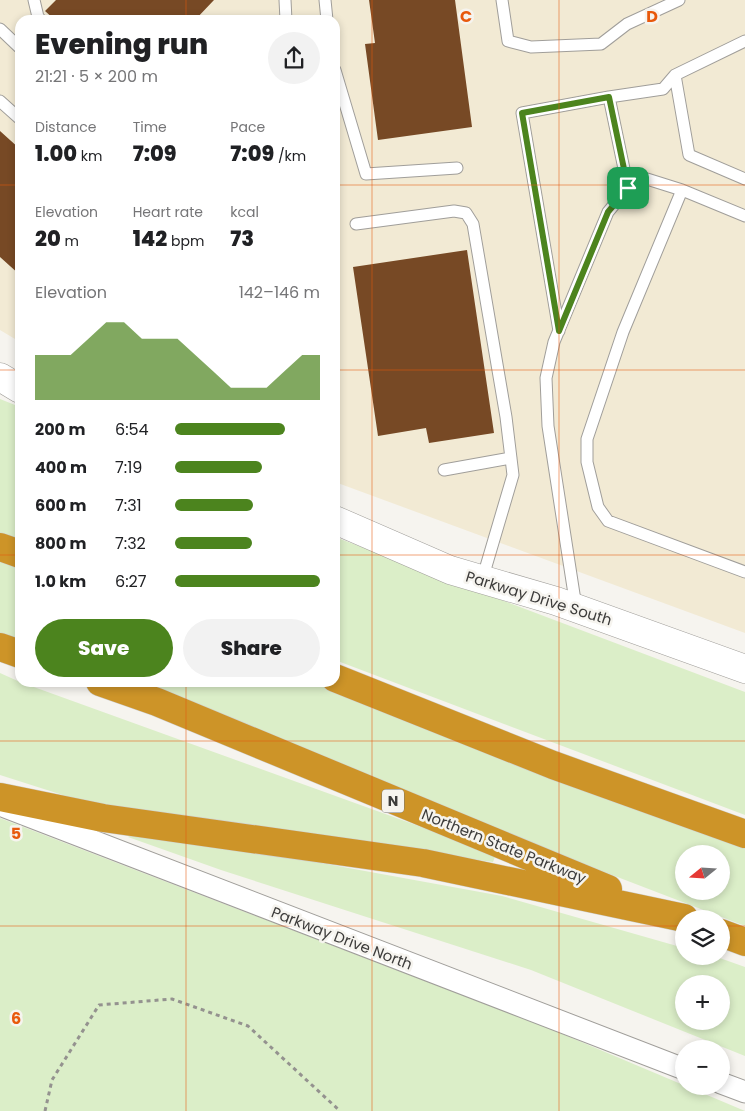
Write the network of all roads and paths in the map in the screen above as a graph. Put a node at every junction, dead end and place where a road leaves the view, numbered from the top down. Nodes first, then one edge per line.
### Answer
1 (34, 0) edge
2 (285, 0) edge
3 (325, 0) edge
4 (502, 0) edge
5 (679, 0) edge
6 (38, 15) edge
7 (286, 15) edge
8 (326, 15) edge
9 (0, 29) edge
10 (745, 41) edge
11 (15, 43) edge
12 (675, 75) junction
13 (340, 87) edge
14 (609, 97) junction
15 (0, 101) edge
16 (15, 114) edge
17 (457, 168) dead end
18 (745, 179) edge
19 (628, 188) junction
20 (682, 190) junction
21 (745, 216) edge
22 (356, 224) dead end
23 (559, 331) junction
24 (0, 377) edge
25 (15, 386) edge
26 (511, 458) junction
27 (444, 470) dead end
28 (340, 522) edge
29 (0, 547) edge
30 (15, 552) edge
31 (745, 572) edge
32 (482, 580) junction
33 (577, 608) junction
34 (0, 647) edge
35 (15, 652) edge
36 (745, 669) edge
37 (340, 680) edge
38 (114, 687) edge
39 (0, 797) edge
40 (0, 805) edge
41 (745, 834) edge
42 (675, 914) edge
43 (675, 916) edge
44 (730, 936) edge
45 (745, 942) edge
46 (675, 1066) edge
47 (730, 1086) edge
48 (745, 1092) edge
49 (45, 1111) edge
50 (340, 1111) edge

1 - 6 lane
2 - 7 lane
3 - 8 lane
4 - 5 lane
9 - 11 lane
10 - 12 lane
12 - 14 lane
12 - 18 lane
13 - 17 lane
14 - 19 lane
14 - 23 lane
15 - 16 lane
19 - 20 lane
19 - 23 lane
20 - 21 lane
20 - 31 lane
22 - 26 lane
23 - 33 lane
24 - 25 street
26 - 27 lane
26 - 32 lane
28 - 32 street, Parkway Drive South
29 - 30 highway
32 - 33 street, Parkway Drive South
33 - 36 street, Parkway Drive South
34 - 35 highway
37 - 41 highway
38 - 42 highway, Northern State Parkway / N
39 - 43 highway
40 - 46 street, Parkway Drive North
44 - 45 highway
47 - 48 street
49 - 50 path

